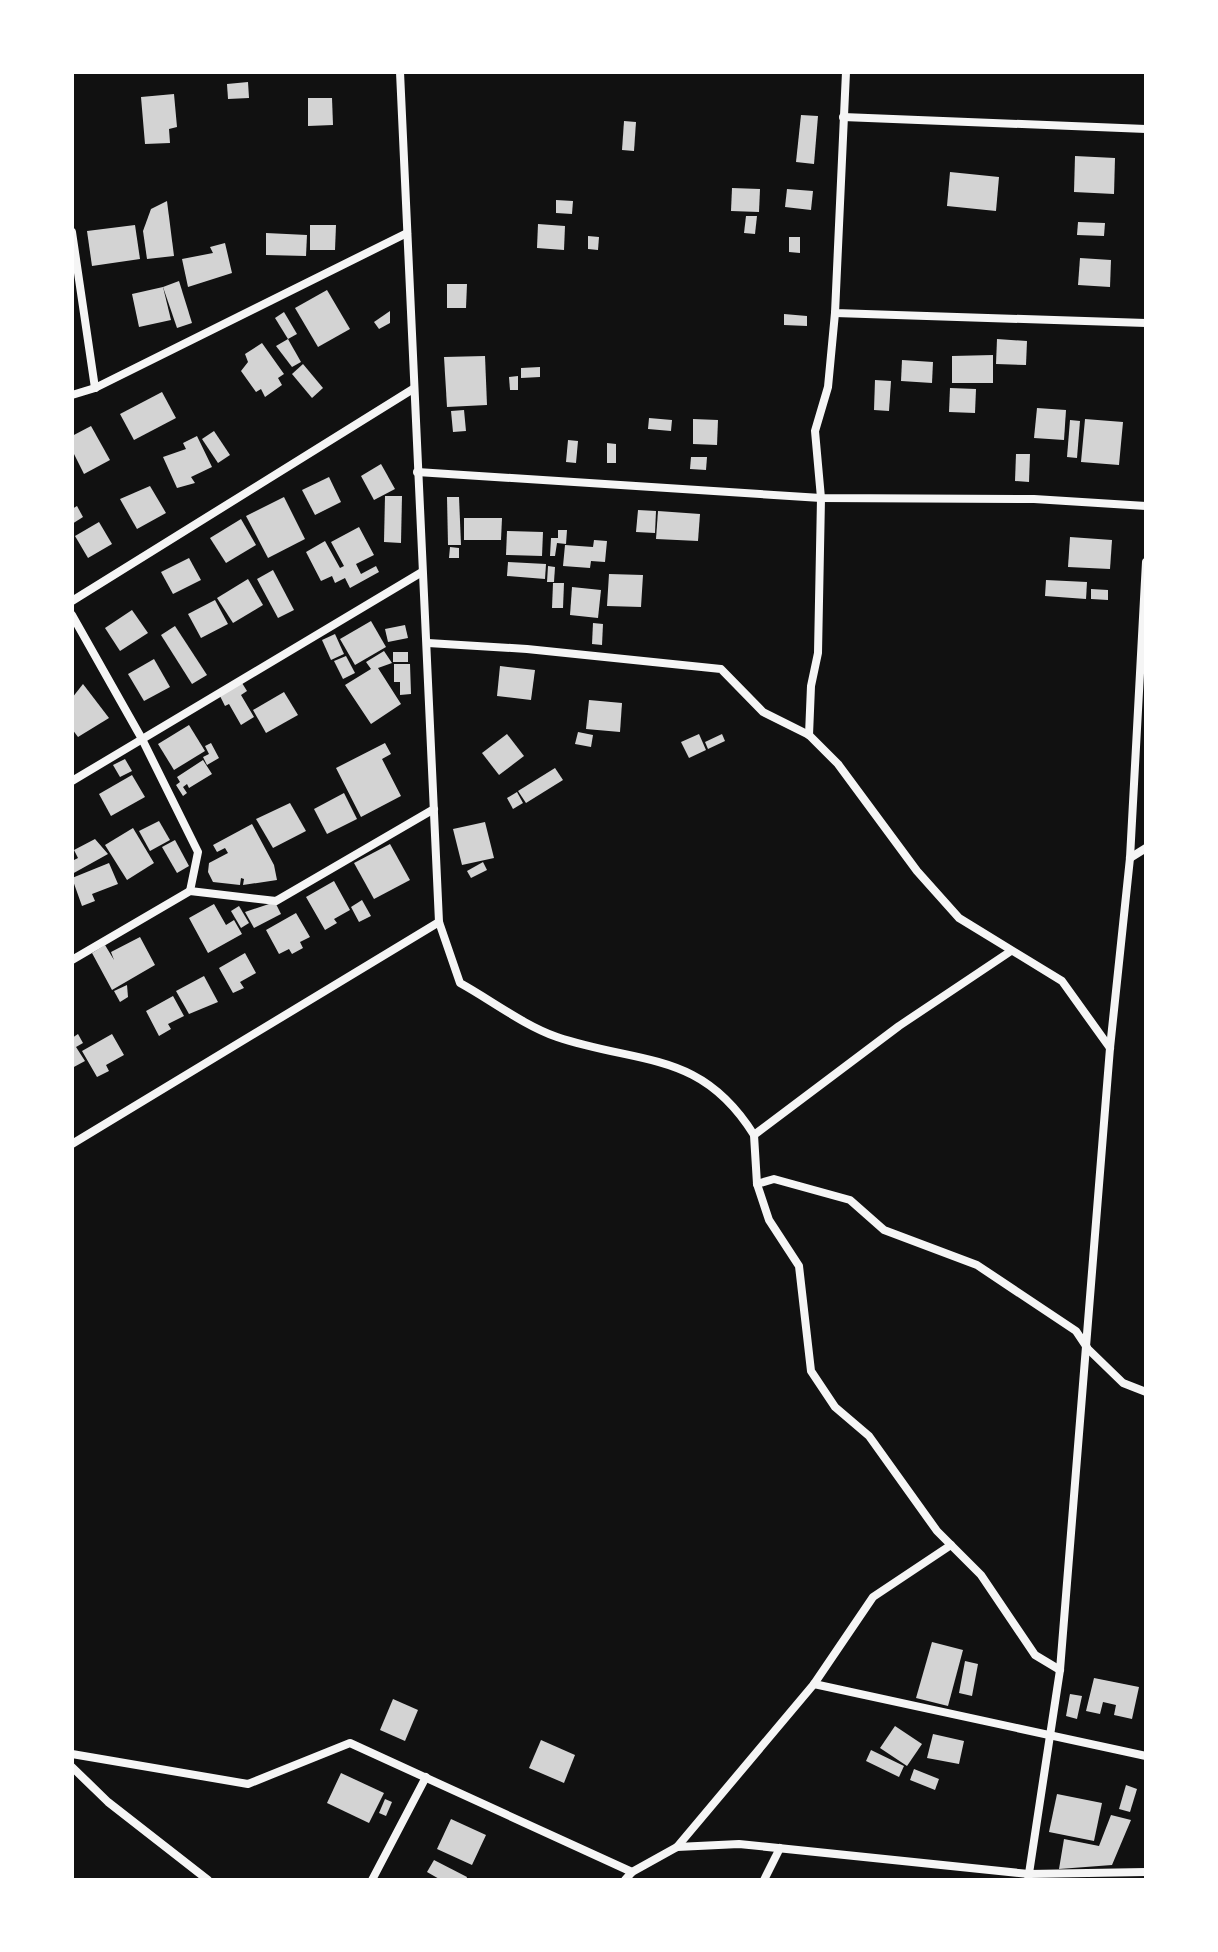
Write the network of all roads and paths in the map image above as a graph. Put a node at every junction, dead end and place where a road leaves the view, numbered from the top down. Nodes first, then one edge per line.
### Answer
1 (400, 72) edge
2 (846, 72) edge
3 (843, 117) junction
4 (1146, 129) edge
5 (72, 232) edge
6 (407, 233) junction
7 (72, 249) edge
8 (835, 313) junction
9 (1146, 323) edge
10 (95, 388) junction
11 (413, 389) junction
12 (72, 395) edge
13 (417, 472) junction
14 (821, 498) junction
15 (1146, 506) edge
16 (1146, 562) edge
17 (422, 572) junction
18 (72, 601) edge
19 (72, 615) edge
20 (428, 643) junction
21 (809, 735) junction
22 (142, 739) junction
23 (72, 781) edge
24 (434, 809) junction
25 (1146, 848) edge
26 (1130, 858) junction
27 (190, 891) junction
28 (439, 922) junction
29 (1011, 951) junction
30 (72, 960) edge
31 (1110, 1048) junction
32 (754, 1135) junction
33 (72, 1144) edge
34 (757, 1184) junction
35 (1088, 1349) junction
36 (1146, 1392) edge
37 (951, 1545) junction
38 (1060, 1670) junction
39 (814, 1684) junction
40 (1050, 1735) junction
41 (72, 1754) edge
42 (1146, 1756) edge
43 (72, 1767) edge
44 (426, 1777) junction
45 (677, 1847) junction
46 (780, 1848) junction
47 (632, 1872) junction
48 (1146, 1872) edge
49 (1029, 1877) edge
50 (208, 1880) edge
51 (372, 1880) edge
52 (625, 1880) edge
53 (764, 1880) edge

1 - 6 street
2 - 3 street
3 - 4 street
3 - 8 street
5 - 7 street
6 - 10 street
6 - 11 street
7 - 10 street
8 - 9 street
8 - 14 street
10 - 12 street
11 - 13 street
11 - 18 street
13 - 14 street
13 - 17 street
14 - 15 street
14 - 21 street
16 - 26 street
17 - 20 street
17 - 22 street
19 - 22 street
20 - 21 street
20 - 24 street
21 - 29 street
22 - 23 street
22 - 27 street
24 - 27 street
24 - 28 street
25 - 26 street
26 - 31 street
27 - 30 street
28 - 32 street
28 - 33 street
29 - 31 street
29 - 32 street
31 - 35 street
32 - 34 street
34 - 35 street
34 - 37 street
35 - 36 street
35 - 38 street
37 - 38 street
37 - 39 street
38 - 40 street
39 - 40 street
39 - 45 street
40 - 42 street
40 - 49 street
41 - 44 street
43 - 50 street
44 - 47 street
44 - 51 street
45 - 46 street
45 - 47 street
46 - 49 street
46 - 53 street
47 - 52 street
48 - 49 street

